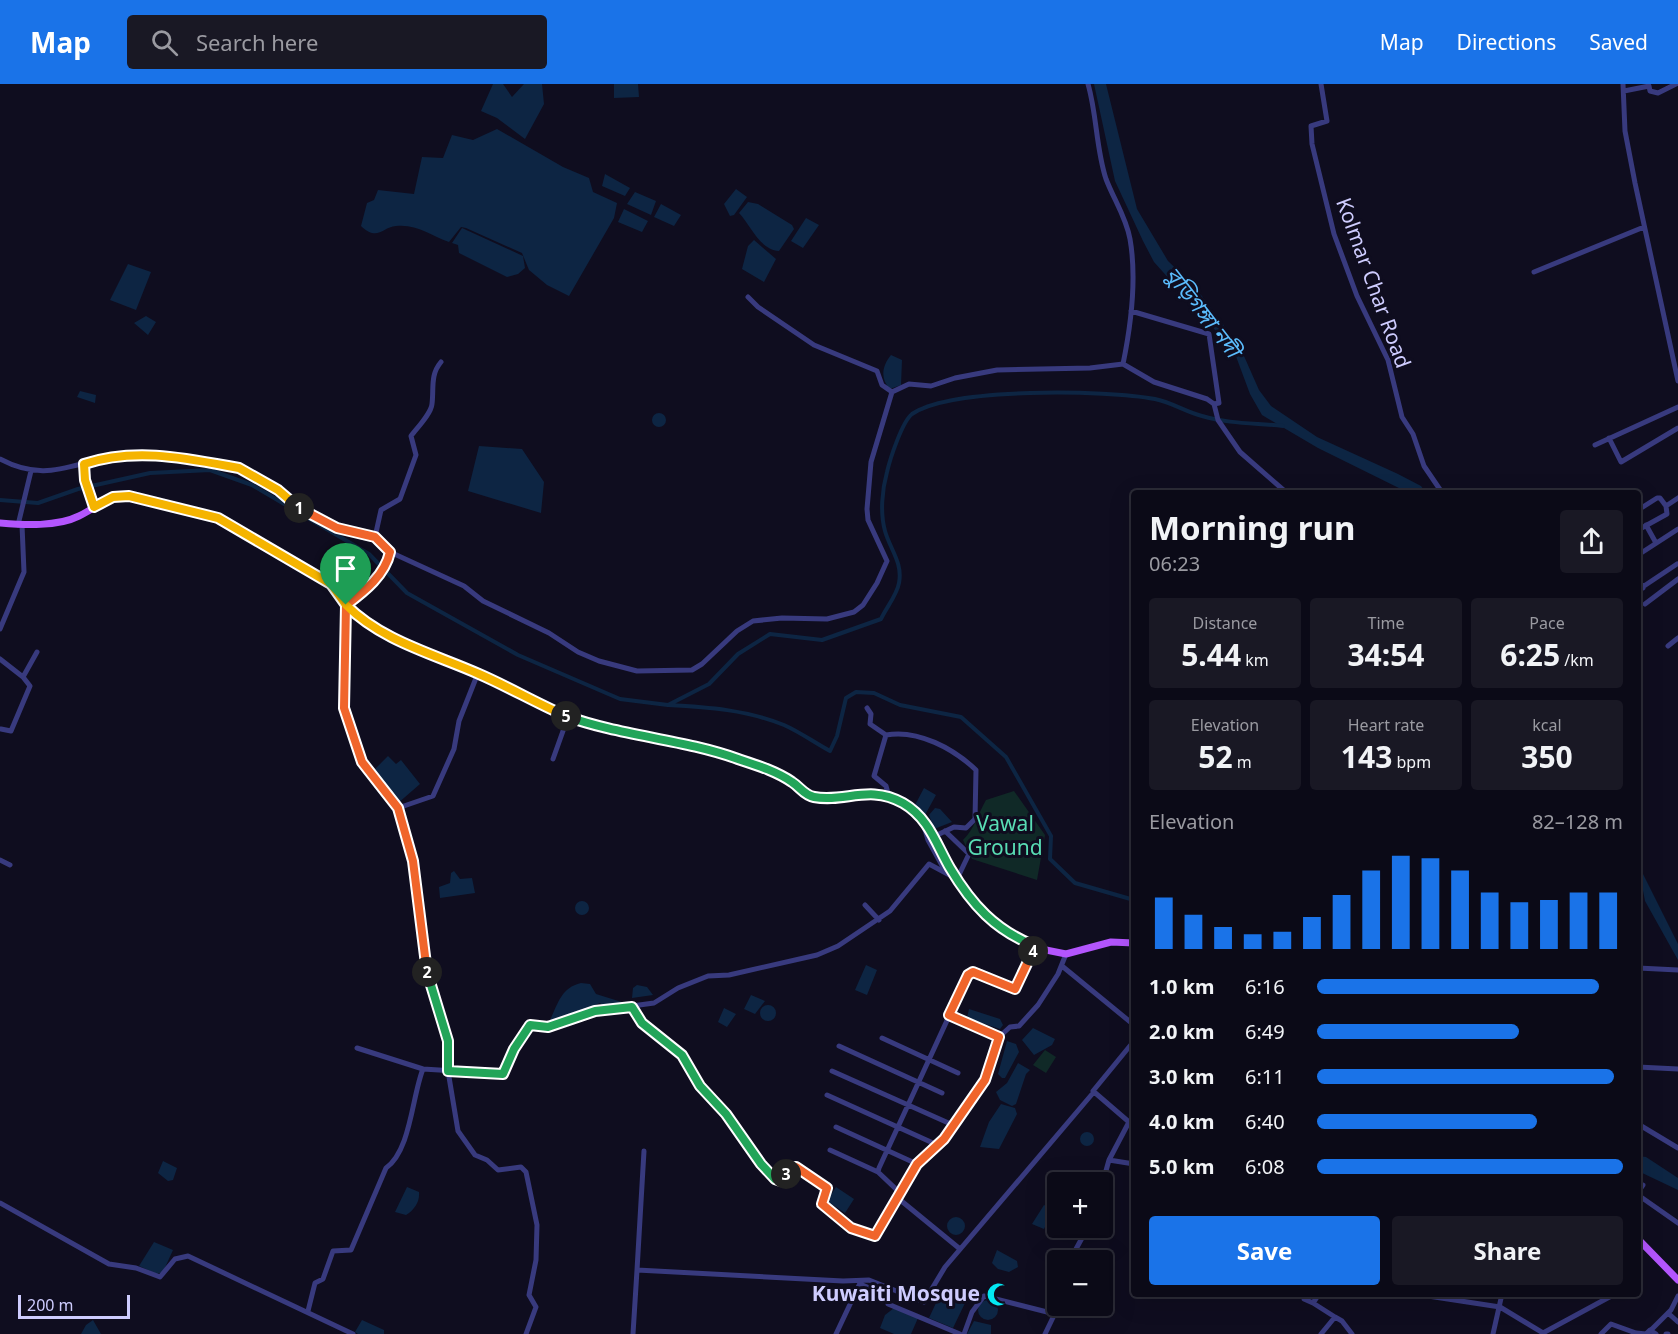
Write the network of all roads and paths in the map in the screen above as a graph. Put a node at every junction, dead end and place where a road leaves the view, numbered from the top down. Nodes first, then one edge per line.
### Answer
1 (1088, 84) edge
2 (1322, 84) edge
3 (1676, 84) edge
4 (1623, 87) edge
5 (1644, 227) junction
6 (1534, 272) dead end
7 (748, 297) dead end
8 (1131, 311) junction
9 (441, 362) dead end
10 (1123, 364) junction
11 (1678, 381) edge
12 (892, 392) junction
13 (1214, 407) junction
14 (1678, 407) edge
15 (1678, 429) edge
16 (1610, 438) junction
17 (1595, 445) dead end
18 (0, 459) edge
19 (84, 464) junction
20 (31, 471) junction
21 (1283, 490) edge
22 (1440, 490) edge
23 (1678, 498) edge
24 (1666, 506) junction
25 (94, 507) junction
26 (1641, 508) edge
27 (0, 523) edge
28 (20, 525) junction
29 (1646, 525) junction
30 (1641, 528) edge
31 (1678, 529) edge
32 (375, 537) junction
33 (1656, 543) junction
34 (390, 552) junction
35 (1641, 553) edge
36 (1678, 564) edge
37 (1678, 579) edge
38 (1641, 589) edge
39 (1645, 604) dead end
40 (346, 605) junction
41 (0, 629) edge
42 (1678, 638) edge
43 (1668, 646) dead end
44 (37, 652) dead end
45 (0, 659) edge
46 (478, 674) junction
47 (22, 677) junction
48 (867, 708) dead end
49 (568, 717) junction
50 (1, 729) edge
51 (886, 735) junction
52 (553, 759) dead end
53 (889, 797) junction
54 (398, 808) junction
55 (945, 831) junction
56 (933, 840) junction
57 (0, 860) edge
58 (10, 864) dead end
59 (946, 872) junction
60 (957, 879) junction
61 (865, 905) dead end
62 (879, 920) junction
63 (1131, 943) edge
64 (1035, 946) junction
65 (1066, 954) junction
66 (1062, 966) junction
67 (1641, 968) edge
68 (1678, 969) edge
69 (632, 1007) junction
70 (949, 1015) junction
71 (1131, 1023) edge
72 (999, 1037) junction
73 (882, 1038) dead end
74 (1131, 1045) edge
75 (839, 1046) dead end
76 (357, 1048) dead end
77 (928, 1060) junction
78 (1641, 1067) edge
79 (423, 1069) junction
80 (1678, 1069) edge
81 (448, 1071) junction
82 (832, 1071) dead end
83 (958, 1073) dead end
84 (918, 1082) junction
85 (942, 1093) dead end
86 (1094, 1093) junction
87 (827, 1095) dead end
88 (908, 1105) junction
89 (1131, 1120) edge
90 (953, 1125) junction
91 (1641, 1126) edge
92 (836, 1127) dead end
93 (897, 1127) junction
94 (933, 1143) dead end
95 (1678, 1148) edge
96 (830, 1150) dead end
97 (887, 1150) junction
98 (644, 1151) dead end
99 (1109, 1160) junction
100 (917, 1164) junction
101 (1131, 1164) edge
102 (878, 1172) junction
103 (1106, 1172) edge
104 (898, 1195) junction
105 (1641, 1196) edge
106 (0, 1203) edge
107 (1678, 1223) edge
108 (1641, 1242) edge
109 (960, 1249) junction
110 (637, 1270) junction
111 (1678, 1280) edge
112 (860, 1282) junction
113 (1678, 1296) edge
114 (1304, 1297) edge
115 (1317, 1297) edge
116 (1435, 1297) edge
117 (1502, 1297) edge
118 (1610, 1297) edge
119 (1313, 1303) junction
120 (1500, 1307) junction
121 (308, 1311) junction
122 (1047, 1312) edge
123 (1668, 1313) junction
124 (1054, 1316) edge
125 (1335, 1317) junction
126 (1678, 1322) edge
127 (1649, 1332) edge
128 (353, 1334) edge
129 (526, 1334) edge
130 (633, 1334) edge
131 (836, 1334) edge
132 (962, 1334) edge
133 (1045, 1334) edge
134 (1321, 1334) edge
135 (1352, 1334) edge
136 (1493, 1334) edge
137 (1543, 1334) edge
138 (1601, 1334) edge
139 (1656, 1334) edge

1 - 8 street
2 - 22 street, Kolmar Char Road
3 - 4 street
4 - 5 street
5 - 6 street
5 - 11 street
7 - 12 street
8 - 10 street
8 - 13 street
9 - 32 street
10 - 12 street
10 - 13 street
12 - 34 street
13 - 21 street
14 - 16 street
15 - 16 street
16 - 17 street
18 - 20 street
19 - 20 street
19 - 25 street
19 - 32 street
20 - 28 street
23 - 24 street
24 - 26 street
24 - 29 street
25 - 28 main road
25 - 40 main road
27 - 28 main road
28 - 41 street
29 - 30 street
29 - 33 street
31 - 33 street
32 - 34 street
33 - 35 street
34 - 40 street
36 - 38 street
37 - 39 street
40 - 46 main road
40 - 54 street
42 - 43 street
44 - 47 street
45 - 47 street
46 - 49 main road
46 - 54 street
47 - 50 street
48 - 51 street
49 - 52 street
49 - 53 main road
51 - 53 street
51 - 55 street
53 - 56 main road
54 - 81 street
55 - 56 street
55 - 60 street
56 - 59 street
56 - 60 main road
57 - 58 street
59 - 60 street
59 - 62 street
60 - 64 main road
61 - 62 street
62 - 69 street
63 - 65 main road
64 - 65 main road
64 - 70 street
65 - 66 street
66 - 71 street
66 - 72 street
67 - 68 street
69 - 81 street
69 - 104 street
70 - 72 street
70 - 77 street
72 - 90 street
73 - 77 street
74 - 86 street
75 - 84 street
76 - 79 street
77 - 83 street
77 - 84 street
78 - 80 street
79 - 81 street
79 - 121 street
81 - 129 street
82 - 88 street
84 - 85 street
84 - 88 street
86 - 89 street
86 - 109 street
87 - 93 street
88 - 90 street
88 - 93 street
89 - 99 street
90 - 100 street
91 - 95 street
92 - 97 street
93 - 94 street
93 - 97 street
96 - 102 street
97 - 100 street
97 - 102 street
98 - 110 street
99 - 101 street
99 - 103 street
100 - 104 street
102 - 104 street
104 - 109 street
105 - 107 street
106 - 121 street
108 - 111 main road
109 - 112 street
110 - 112 street
110 - 130 street
112 - 131 street
112 - 132 street
113 - 123 street
114 - 119 street
115 - 119 street
116 - 120 street
117 - 120 street
118 - 137 street
119 - 125 street
120 - 136 street
120 - 137 street
121 - 128 street
122 - 132 street
123 - 126 street
123 - 127 street
124 - 133 street
125 - 134 street
125 - 135 street
127 - 138 street
127 - 139 street

